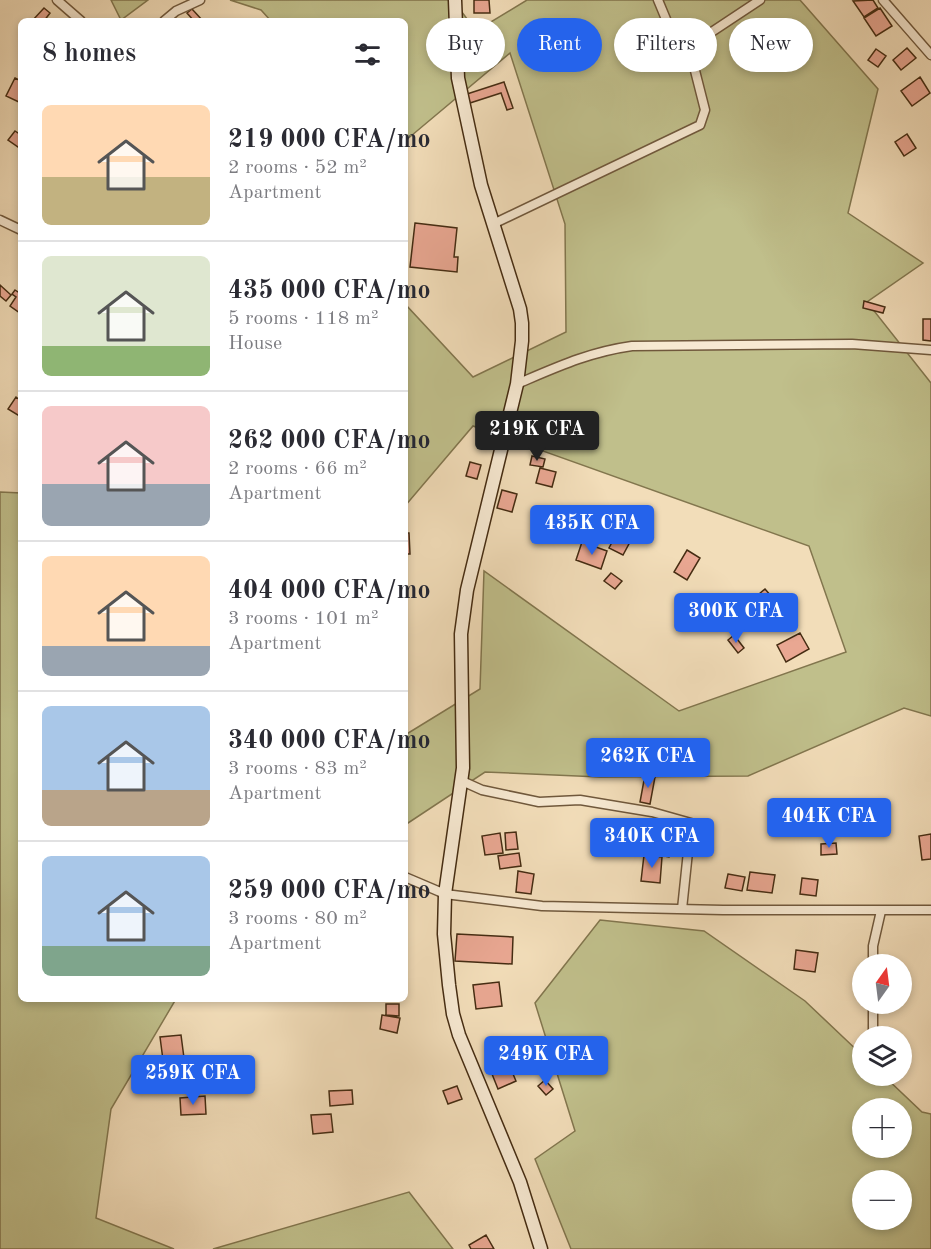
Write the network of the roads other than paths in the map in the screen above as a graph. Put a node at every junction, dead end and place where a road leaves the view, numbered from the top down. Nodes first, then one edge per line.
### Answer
1 (57, 0) edge
2 (200, 0) edge
3 (455, 0) edge
4 (658, 0) edge
5 (760, 0) edge
6 (883, 0) edge
7 (78, 18) edge
8 (168, 18) edge
9 (666, 18) edge
10 (717, 28) edge
11 (931, 55) edge
12 (695, 72) edge
13 (0, 220) edge
14 (493, 224) junction
15 (18, 229) edge
16 (931, 350) edge
17 (517, 384) junction
18 (462, 782) junction
19 (408, 879) edge
20 (446, 894) junction
21 (682, 909) junction
22 (931, 910) edge
23 (881, 911) junction
24 (873, 954) edge
25 (541, 1249) edge

1 - 7 street
2 - 8 street
3 - 14 street
4 - 9 street
5 - 10 street
6 - 11 street
12 - 14 street
13 - 15 street
14 - 17 street
16 - 17 street
17 - 18 street
18 - 20 street
18 - 21 street
19 - 20 street
20 - 21 street
20 - 25 street
21 - 23 street
22 - 23 street
23 - 24 street

